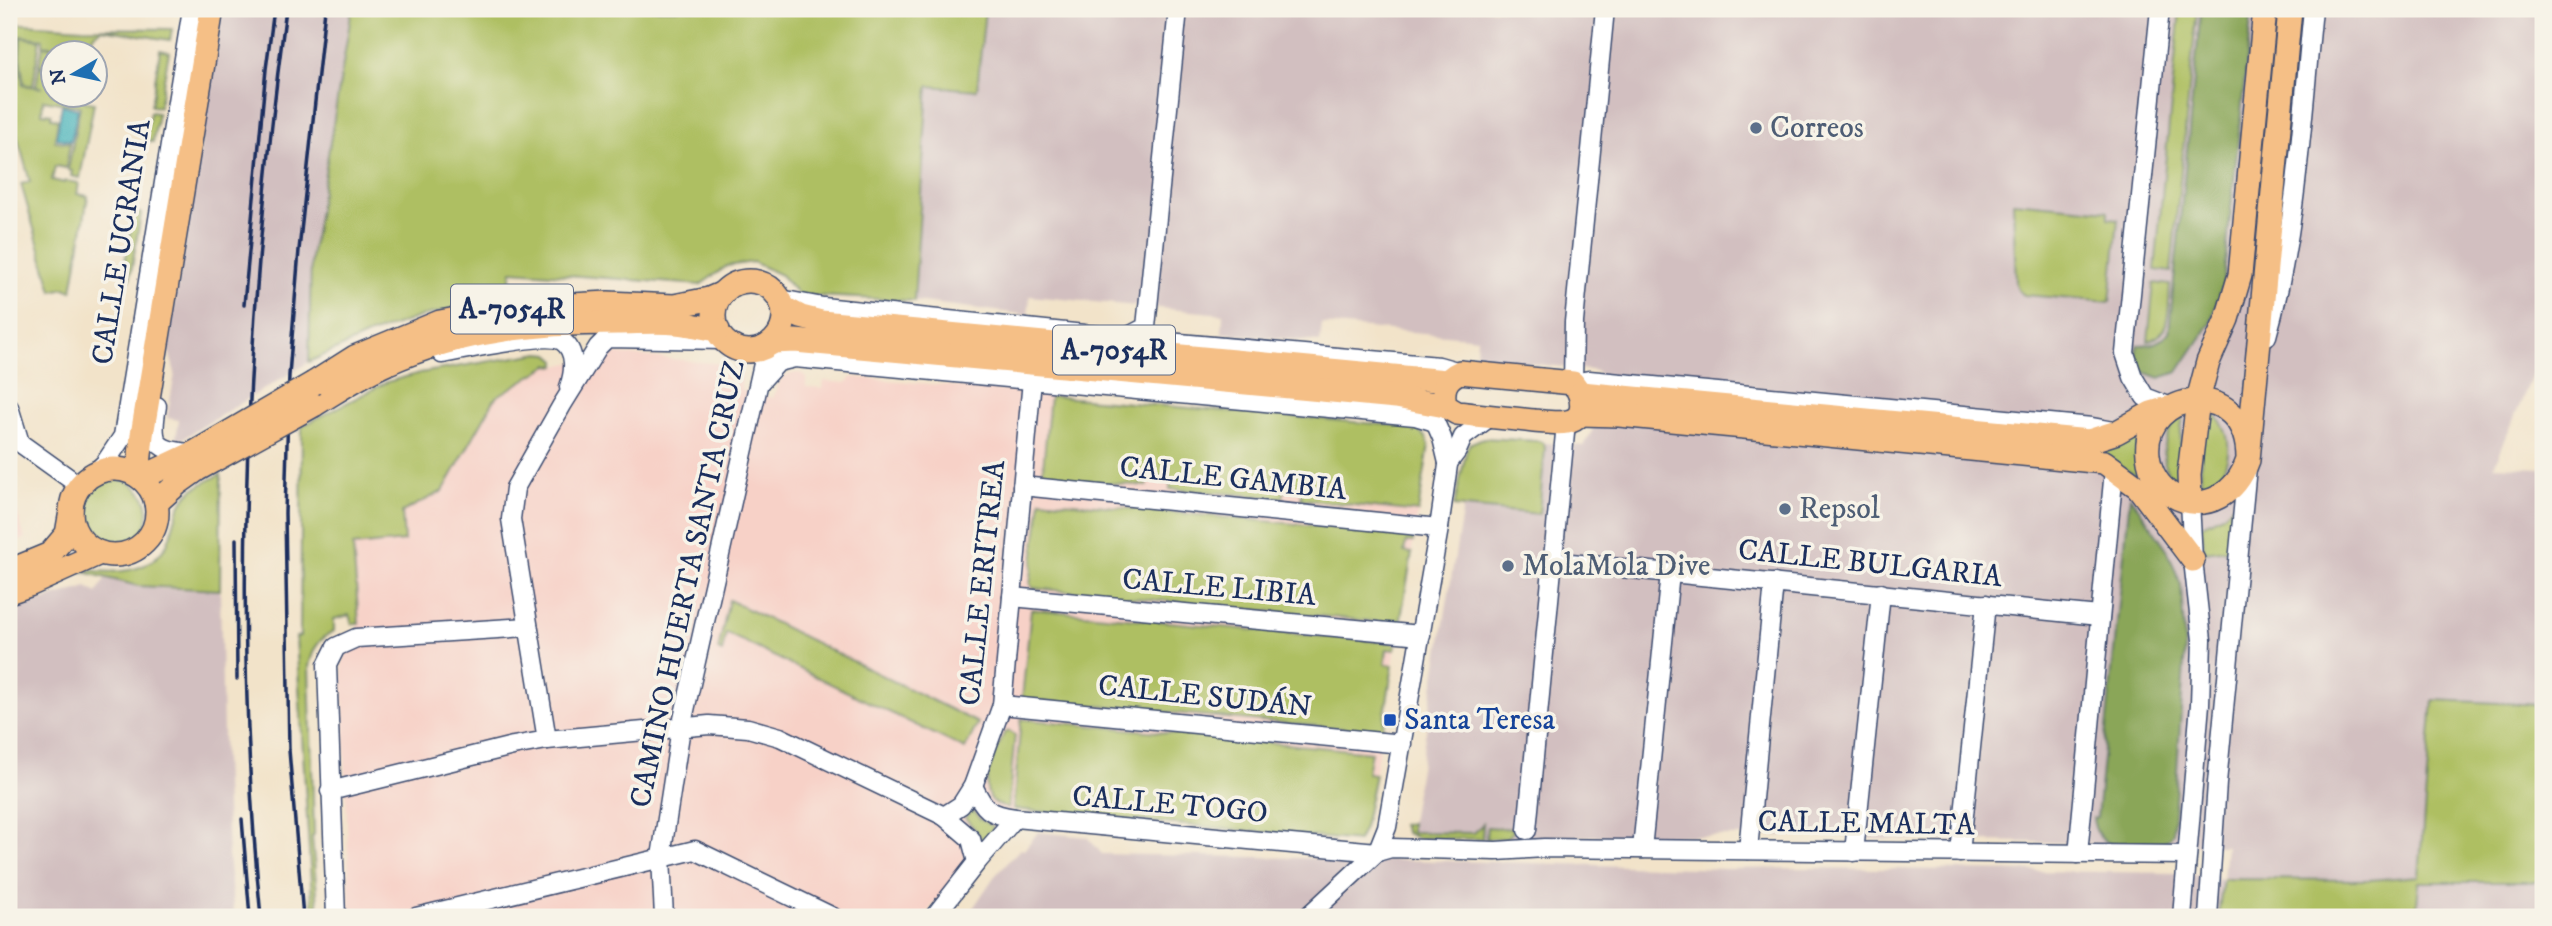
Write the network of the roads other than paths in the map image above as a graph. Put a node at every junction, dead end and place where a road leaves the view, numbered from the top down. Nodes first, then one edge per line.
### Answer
1 (192, 9) edge
2 (212, 9) edge
3 (1178, 9) edge
4 (1605, 9) edge
5 (2160, 9) edge
6 (2265, 9) edge
7 (2290, 9) edge
8 (2313, 9) edge
9 (723, 293) junction
10 (782, 303) junction
11 (721, 335) junction
12 (1123, 338) junction
13 (770, 344) junction
14 (155, 349) junction
15 (404, 356) junction
16 (817, 360) junction
17 (2258, 366) junction
18 (1453, 376) junction
19 (1032, 380) junction
20 (759, 383) junction
21 (314, 394) junction
22 (2198, 400) junction
23 (1416, 401) junction
24 (1575, 403) junction
25 (562, 405) junction
26 (1445, 406) junction
27 (9, 407) edge
28 (2171, 407) junction
29 (1367, 412) junction
30 (1490, 417) junction
31 (142, 435) junction
32 (2248, 460) junction
33 (196, 461) junction
34 (1448, 463) junction
35 (2114, 470) junction
36 (94, 477) junction
37 (139, 477) junction
38 (1022, 486) junction
39 (2138, 487) junction
40 (2166, 491) junction
41 (2190, 501) junction
42 (156, 503) junction
43 (71, 508) junction
44 (1439, 528) junction
45 (100, 553) junction
46 (2193, 559) junction
47 (1551, 561) junction
48 (9, 572) edge
49 (1670, 573) junction
50 (1774, 583) junction
51 (9, 592) edge
52 (1881, 593) junction
53 (1012, 597) junction
54 (1986, 604) junction
55 (2099, 616) junction
56 (528, 627) junction
57 (1421, 635) junction
58 (1002, 705) junction
59 (681, 728) junction
60 (547, 740) junction
61 (1402, 744) junction
62 (973, 786) junction
63 (330, 791) junction
64 (944, 816) junction
65 (1015, 818) junction
66 (1527, 830) junction
67 (1544, 848) junction
68 (1642, 849) junction
69 (1748, 850) junction
70 (1496, 851) junction
71 (1377, 852) junction
72 (1854, 852) junction
73 (1960, 853) junction
74 (2078, 854) junction
75 (2187, 855) junction
76 (661, 857) junction
77 (976, 862) junction
78 (336, 917) edge
79 (416, 917) edge
80 (664, 917) edge
81 (833, 917) edge
82 (934, 917) edge
83 (1307, 917) edge
84 (2182, 917) edge
85 (2208, 917) edge

1 - 36 street, CALLE UCRANIA
2 - 14 main road, CALLE UCRANIA
3 - 12 street
4 - 24 street
5 - 28 street
6 - 22 main road
7 - 17 main road
8 - 17 street
9 - 10 main road, A-7054R
9 - 11 main road
9 - 21 main road, A-7054R
10 - 12 street
10 - 13 main road
10 - 18 main road, A-7054R
11 - 13 main road, A-7054R
11 - 15 main road, A-7054R
11 - 25 street
12 - 18 street
13 - 16 street
13 - 20 street, CAMINO HUERTA SANTA CRUZ
13 - 23 main road, A-7054R
14 - 31 main road, CALLE UCRANIA
14 - 33 street
15 - 21 main road, A-7054R
15 - 25 street
16 - 19 street
16 - 20 street
17 - 32 main road
18 - 24 main road, A-7054R
18 - 26 main road
19 - 29 street
19 - 38 street, CALLE ERITREA
20 - 59 street, CAMINO HUERTA SANTA CRUZ
21 - 33 main road, A-7054R, bridge
22 - 28 main road
22 - 32 main road
22 - 41 main road
23 - 26 main road, A-7054R
23 - 29 street
24 - 28 main road
24 - 30 main road, A-7054R
24 - 35 main road
24 - 47 street
25 - 56 street
26 - 30 main road, A-7054R
26 - 34 street
27 - 36 street
28 - 40 main road
29 - 34 street
30 - 34 street
31 - 36 main road
31 - 37 main road, CALLE UCRANIA
32 - 41 main road
32 - 85 street
33 - 37 main road, A-7054R
33 - 42 main road, A-7054R
34 - 44 street
35 - 39 main road
35 - 55 street
36 - 37 main road
36 - 43 main road
37 - 42 main road
38 - 44 street, CALLE GAMBIA
38 - 53 street, CALLE ERITREA
39 - 40 main road
39 - 46 main road
40 - 41 main road
41 - 46 street
42 - 45 main road
43 - 45 main road
43 - 48 main road
44 - 57 street
45 - 51 main road
46 - 75 street
47 - 49 street, CALLE BULGARIA
47 - 66 street
49 - 50 street, CALLE BULGARIA
49 - 68 street
50 - 52 street, CALLE BULGARIA
50 - 69 street
52 - 54 street, CALLE BULGARIA
52 - 72 street
53 - 57 street, CALLE LIBIA
53 - 58 street, CALLE ERITREA
54 - 55 street, CALLE BULGARIA
54 - 73 street
55 - 74 street
56 - 60 street
56 - 63 street
57 - 61 street
58 - 61 street, CALLE SUDÁN
58 - 62 street, CALLE ERITREA
59 - 60 street
59 - 64 street
59 - 76 street, CAMINO HUERTA SANTA CRUZ
60 - 63 street
61 - 71 street
62 - 64 street, CALLE ERITREA
62 - 65 street, CALLE TOGO
63 - 78 street
64 - 77 street
65 - 71 street, CALLE TOGO
65 - 77 street
66 - 67 street
66 - 70 street
67 - 68 street, CALLE MALTA
67 - 70 street, CALLE MALTA
68 - 69 street, CALLE MALTA
69 - 72 street, CALLE MALTA
70 - 71 street, CALLE MALTA
71 - 83 street
72 - 73 street, CALLE MALTA
73 - 74 street, CALLE MALTA
74 - 75 street, CALLE MALTA
75 - 84 street
76 - 79 street
76 - 80 street, CAMINO HUERTA SANTA CRUZ
76 - 81 street
77 - 82 street

